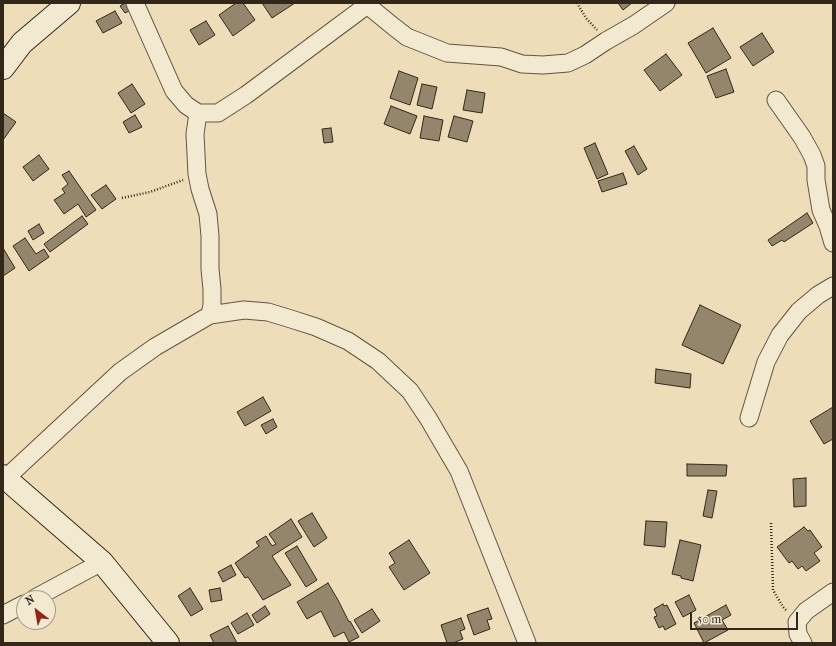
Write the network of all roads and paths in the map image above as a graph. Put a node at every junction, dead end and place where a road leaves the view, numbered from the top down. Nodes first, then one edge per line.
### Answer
1 (69, 3) edge
2 (135, 3) edge
3 (577, 3) edge
4 (666, 3) edge
5 (368, 4) edge
6 (606, 41) junction
7 (3, 68) edge
8 (776, 100) dead end
9 (198, 113) junction
10 (197, 174) junction
11 (122, 198) dead end
12 (833, 243) edge
13 (833, 286) edge
14 (210, 315) junction
15 (749, 418) dead end
16 (4, 477) edge
17 (772, 523) dead end
18 (102, 562) junction
19 (50, 590) edge
20 (833, 592) edge
21 (16, 608) edge
22 (3, 615) edge
23 (797, 622) junction
24 (168, 643) edge
25 (527, 643) edge
26 (803, 643) edge

1 - 7 street
2 - 9 street
3 - 6 path
4 - 6 street
5 - 6 street
5 - 9 street
8 - 12 street
9 - 10 street
10 - 11 path
10 - 14 street
13 - 15 street
14 - 16 street
14 - 25 street
16 - 18 street
17 - 23 path
18 - 19 street
18 - 24 street
20 - 23 street
21 - 22 street
23 - 26 street

